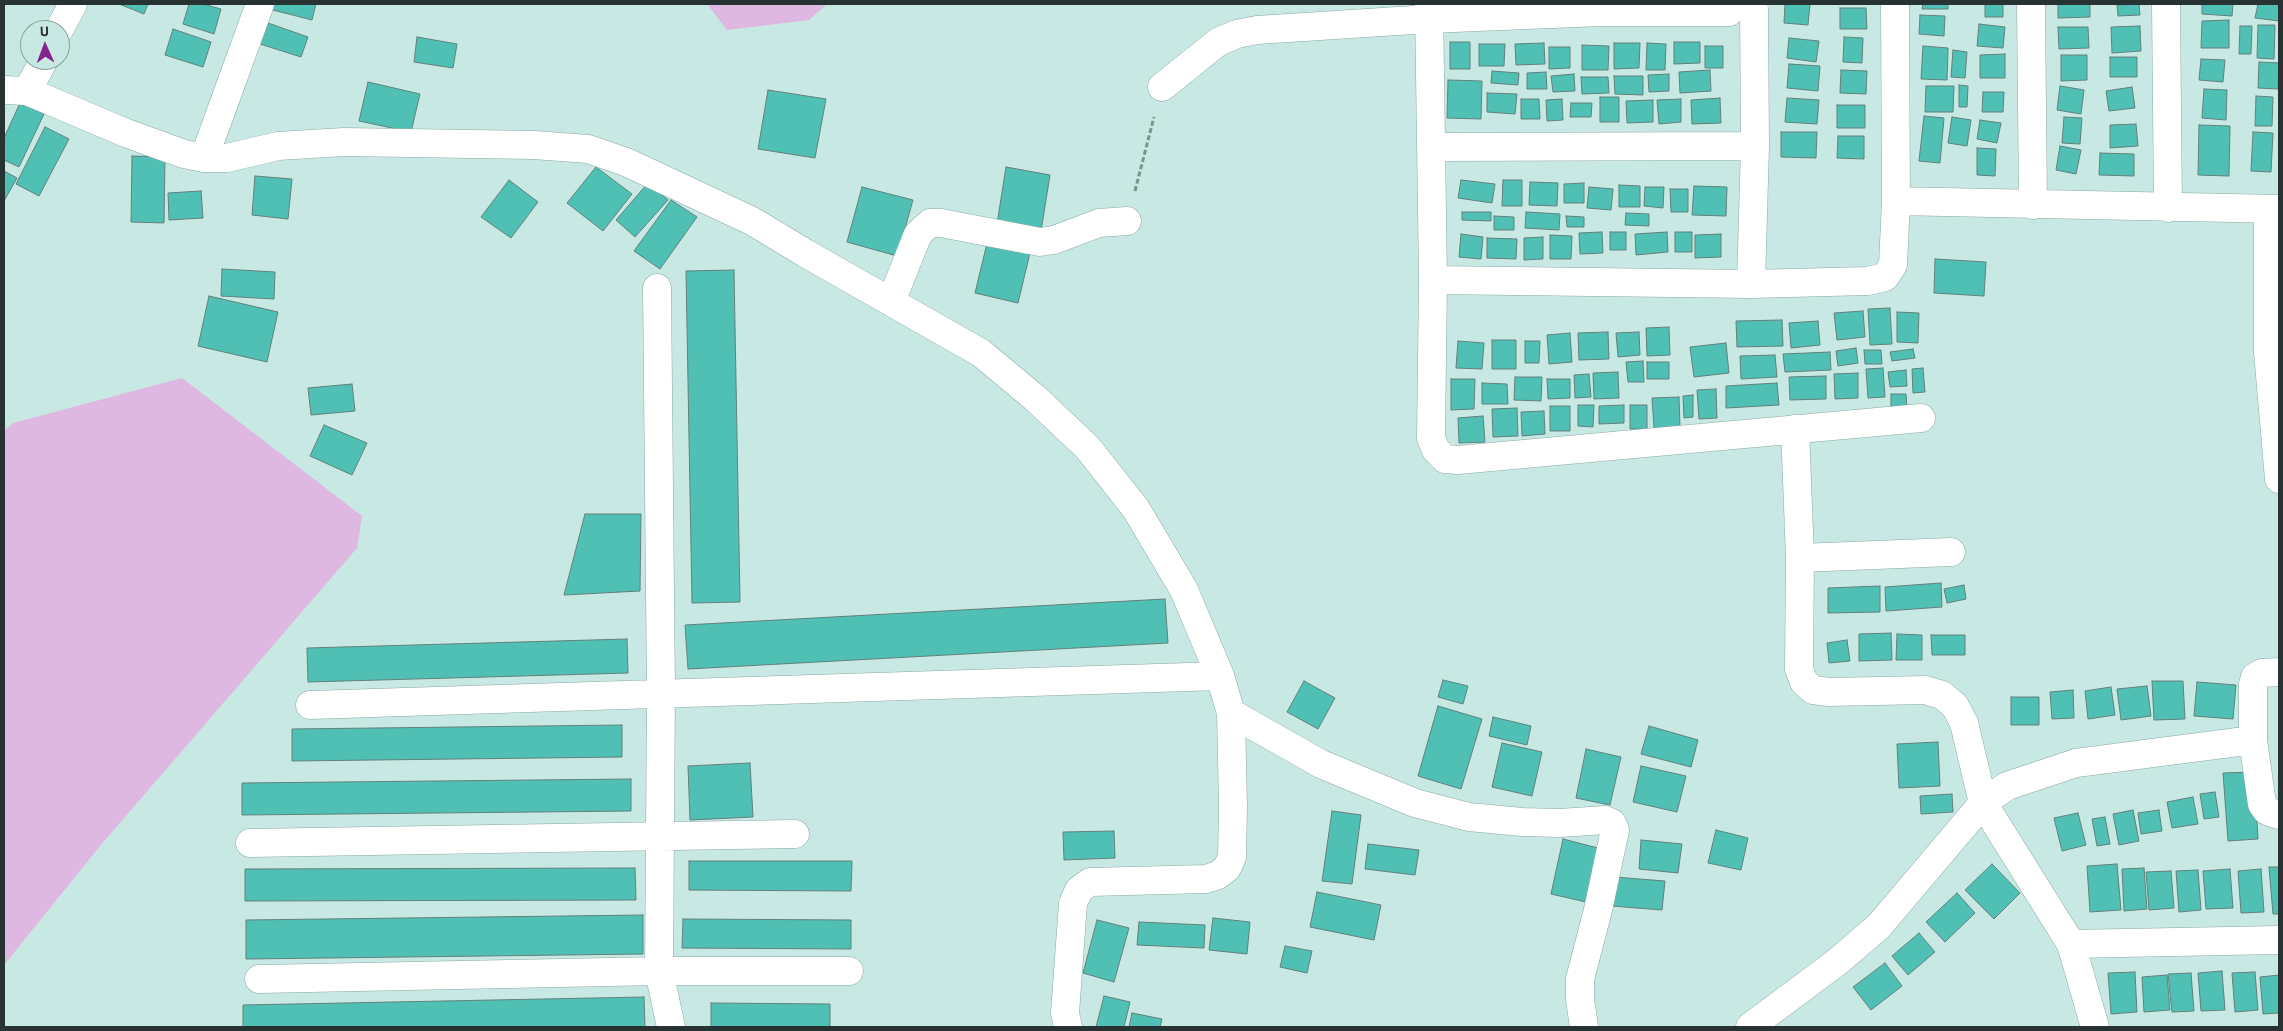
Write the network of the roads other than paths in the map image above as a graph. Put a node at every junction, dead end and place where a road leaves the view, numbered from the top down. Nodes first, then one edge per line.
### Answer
1 (73, 4) edge
2 (260, 4) edge
3 (1895, 4) edge
4 (2031, 4) edge
5 (2166, 5) dead end
6 (1429, 11) edge
7 (64, 20) edge
8 (35, 70) edge
9 (1162, 87) road end
10 (16, 91) edge
11 (1755, 146) junction
12 (1431, 147) junction
13 (204, 158) junction
14 (1896, 200) junction
15 (2033, 204) junction
16 (2168, 208) junction
17 (2274, 209) edge
18 (1127, 221) road end
19 (1433, 280) junction
20 (1751, 284) junction
21 (657, 288) dead end
22 (891, 302) junction
23 (2274, 352) edge
24 (1921, 418) dead end
25 (1795, 429) junction
26 (2279, 479) edge
27 (1951, 552) dead end
28 (1800, 558) junction
29 (2279, 672) edge
30 (1220, 676) junction
31 (661, 692) junction
32 (310, 705) dead end
33 (1231, 714) junction
34 (2253, 740) junction
35 (1983, 803) junction
36 (2279, 815) edge
37 (795, 834) dead end
38 (661, 835) junction
39 (250, 843) dead end
40 (2279, 940) edge
41 (2071, 944) junction
42 (849, 970) dead end
43 (659, 971) junction
44 (259, 979) dead end
45 (672, 1027) edge
46 (1068, 1027) edge
47 (1584, 1027) edge
48 (1750, 1027) edge
49 (2095, 1027) edge

1 - 7 street
2 - 13 street
3 - 14 street
4 - 15 street
5 - 16 street
6 - 9 street
6 - 11 street
6 - 12 street
8 - 10 street
10 - 13 street
11 - 12 street
11 - 20 street
12 - 19 street
13 - 22 street
14 - 15 street
14 - 20 street
15 - 16 street
16 - 17 street
17 - 23 street
18 - 22 street
19 - 20 street
19 - 25 street
21 - 31 street
22 - 30 street
23 - 26 street
24 - 25 street
25 - 28 street
27 - 28 street
28 - 35 street
29 - 34 street
30 - 31 street
30 - 33 street
31 - 32 street
31 - 38 street
33 - 46 street
33 - 47 street
34 - 35 street
34 - 36 street
35 - 41 street
35 - 48 street
37 - 38 street
38 - 39 street
38 - 43 street
40 - 41 street
41 - 49 street
42 - 43 street
43 - 44 street
43 - 45 street

